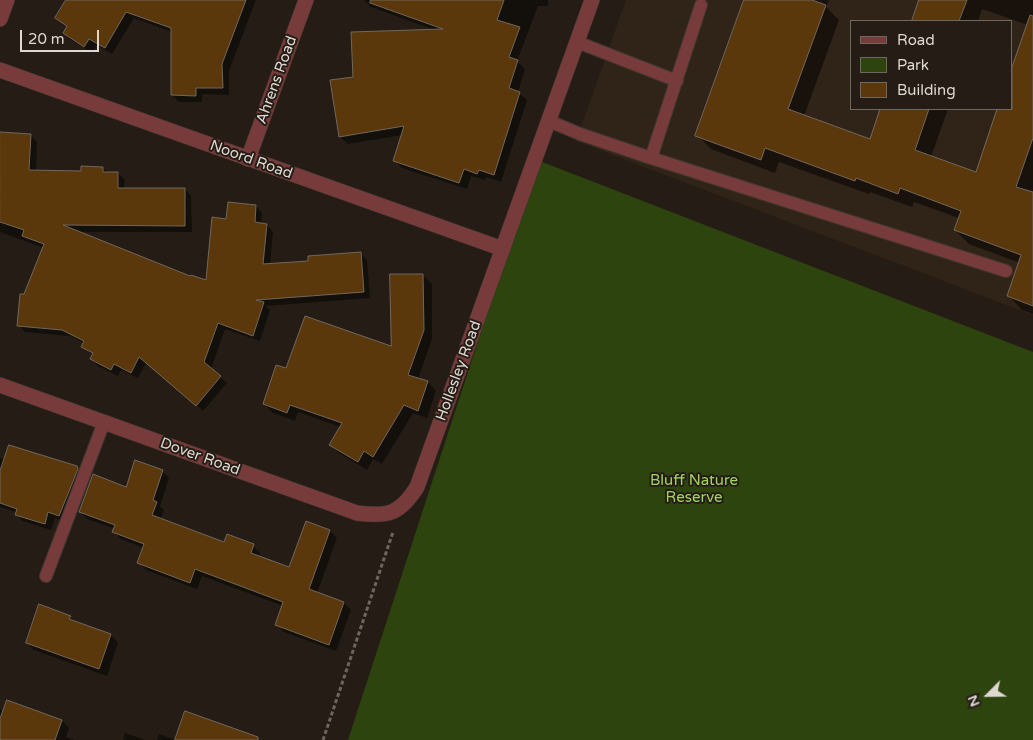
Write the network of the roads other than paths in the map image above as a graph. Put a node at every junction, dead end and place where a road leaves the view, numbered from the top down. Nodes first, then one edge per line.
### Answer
1 (7, 0) edge
2 (306, 0) edge
3 (592, 0) edge
4 (700, 5) dead end
5 (0, 19) edge
6 (577, 42) junction
7 (0, 70) edge
8 (677, 81) junction
9 (549, 121) junction
10 (651, 158) junction
11 (248, 159) junction
12 (503, 249) junction
13 (1006, 271) dead end
14 (0, 385) edge
15 (104, 422) junction
16 (401, 508) joint
17 (46, 576) dead end

1 - 5 street
2 - 11 street, Ahrens Road
3 - 6 street, Hollesley Road
4 - 8 lane
6 - 8 lane
6 - 9 street, Hollesley Road
7 - 11 street, Noord Road
8 - 10 lane
9 - 10 lane
9 - 12 street, Hollesley Road
10 - 13 lane
11 - 12 street, Noord Road
12 - 16 street, Hollesley Road
14 - 15 street, Dover Road
15 - 16 street, Dover Road
15 - 17 lane

